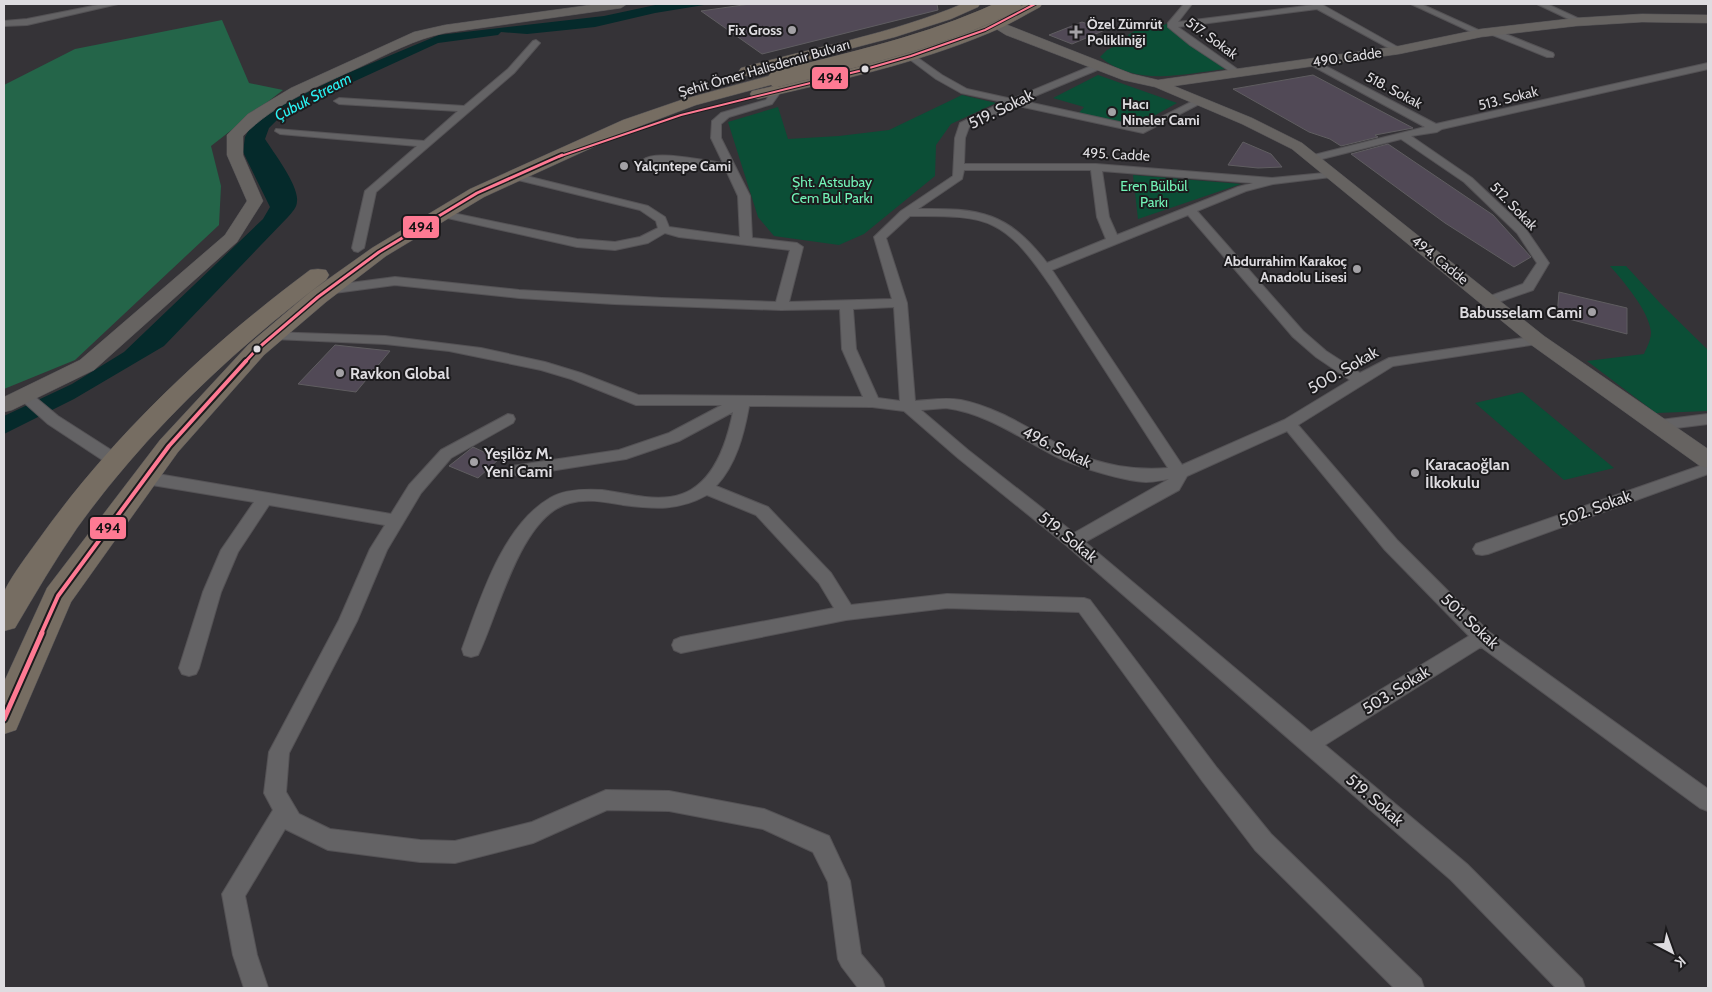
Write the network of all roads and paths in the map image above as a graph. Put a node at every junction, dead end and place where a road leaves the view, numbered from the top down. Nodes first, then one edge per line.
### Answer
1 (114, 4) edge
2 (621, 4) edge
3 (973, 4) edge
4 (982, 4) edge
5 (991, 4) edge
6 (1188, 4) edge
7 (1416, 4) edge
8 (1541, 4) edge
9 (1317, 5) edge
10 (90, 6) edge
11 (1024, 6) edge
12 (955, 12) junction
13 (1708, 19) edge
14 (1580, 21) junction
15 (4, 24) edge
16 (996, 25) junction
17 (1171, 25) junction
18 (910, 27) junction
19 (1487, 33) junction
20 (536, 43) dead end
21 (948, 43) junction
22 (1399, 50) junction
23 (1550, 55) dead end
24 (911, 56) junction
25 (1312, 62) junction
26 (1099, 66) junction
27 (1708, 66) edge
28 (1237, 73) junction
29 (774, 80) junction
30 (1158, 84) junction
31 (339, 101) dead end
32 (1013, 101) junction
33 (1200, 101) junction
34 (467, 109) junction
35 (1437, 129) junction
36 (280, 131) dead end
37 (1403, 135) junction
38 (428, 144) junction
39 (556, 149) junction
40 (1314, 158) junction
41 (648, 160) dead end
42 (731, 167) junction
43 (959, 167) junction
44 (1096, 167) junction
45 (1331, 174) junction
46 (514, 176) junction
47 (1272, 181) junction
48 (1190, 210) junction
49 (905, 213) junction
50 (443, 214) junction
51 (664, 229) junction
52 (746, 241) junction
53 (1114, 242) junction
54 (358, 248) junction
55 (1045, 268) junction
56 (327, 290) junction
57 (1490, 301) junction
58 (900, 303) junction
59 (781, 306) junction
60 (846, 306) junction
61 (274, 335) junction
62 (1537, 340) junction
63 (1360, 380) junction
64 (28, 399) junction
65 (743, 401) junction
66 (872, 402) junction
67 (4, 405) edge
68 (908, 407) junction
69 (508, 419) dead end
70 (1708, 419) edge
71 (1289, 424) junction
72 (1660, 425) junction
73 (116, 460) junction
74 (1708, 460) edge
75 (1708, 468) edge
76 (518, 470) dead end
77 (1179, 473) junction
78 (146, 478) junction
79 (705, 488) junction
80 (265, 499) junction
81 (396, 521) junction
82 (1073, 541) junction
83 (1482, 549) dead end
84 (846, 613) junction
85 (4, 619) edge
86 (1482, 637) junction
87 (681, 645) dead end
88 (471, 649) dead end
89 (188, 668) dead end
90 (4, 719) edge
91 (1309, 744) junction
92 (1708, 801) edge
93 (285, 810) junction
94 (256, 988) edge
95 (872, 988) edge
96 (1412, 988) edge
97 (1573, 988) edge

1 - 10 street
2 - 64 street
3 - 12 highway, Şehit Ömer Halisdemir Bulvarı
4 - 11 highway
5 - 29 highway
6 - 17 street
7 - 19 street
8 - 14 street
9 - 17 street
9 - 22 street
10 - 15 street
11 - 16 highway, Şehit Ömer Halisdemir Bulvarı
11 - 29 highway, Şehit Ömer Halisdemir Bulvarı, bridge
12 - 16 highway
12 - 18 highway, Şehit Ömer Halisdemir Bulvarı
13 - 14 street, 490. Cadde
14 - 19 street, 490. Cadde
16 - 21 highway, Şehit Ömer Halisdemir Bulvarı
16 - 26 street, 490. Cadde
17 - 28 street, 517. Sokak
18 - 21 highway
18 - 39 highway, Şehit Ömer Halisdemir Bulvarı
19 - 22 street, 490. Cadde
19 - 23 street
20 - 34 street
21 - 24 highway, Şehit Ömer Halisdemir Bulvarı
22 - 25 street, 490. Cadde
24 - 29 highway, Şehit Ömer Halisdemir Bulvarı
24 - 32 street
25 - 28 street, 490. Cadde
25 - 35 street, 518. Sokak
26 - 30 street, 490. Cadde
26 - 32 street, 519. Sokak
27 - 35 street, 513. Sokak
28 - 30 street, 490. Cadde
29 - 39 highway, Şehit Ömer Halisdemir Bulvarı
29 - 42 street
30 - 33 street, 494. Cadde
31 - 34 street
32 - 33 street
32 - 43 street, 519. Sokak
33 - 40 street, 494. Cadde
34 - 38 street
35 - 37 street, 513. Sokak
36 - 38 street
37 - 40 street, 513. Sokak
37 - 57 street, 512. Sokak
38 - 54 street
39 - 46 highway, Şehit Ömer Halisdemir Bulvarı
39 - 54 highway, Şehit Ömer Halisdemir Bulvarı
40 - 45 street, 494. Cadde
41 - 42 street
42 - 52 street
43 - 44 street, 495. Cadde
43 - 49 street
44 - 47 street, 495. Cadde
44 - 53 street
45 - 47 street
45 - 57 street, 494. Cadde
46 - 50 highway, Şehit Ömer Halisdemir Bulvarı
46 - 51 street
47 - 48 street
48 - 53 street
48 - 63 street
49 - 55 street
49 - 58 street
50 - 51 street
50 - 56 highway, Şehit Ömer Halisdemir Bulvarı
51 - 52 street
52 - 59 street
53 - 55 street
54 - 73 highway, Şehit Ömer Halisdemir Bulvarı
55 - 77 street
56 - 59 street
56 - 61 highway, Şehit Ömer Halisdemir Bulvarı
57 - 62 street, 494. Cadde
58 - 60 street
58 - 68 street
59 - 60 street
60 - 66 street
61 - 65 street, 496. Sokak
61 - 78 highway, Şehit Ömer Halisdemir Bulvarı
62 - 63 street, 500. Sokak
62 - 72 street, 494. Cadde
63 - 71 street, 500. Sokak
64 - 67 street
64 - 73 street
65 - 66 street, 496. Sokak
65 - 76 street
65 - 79 street
66 - 68 street, 496. Sokak
68 - 77 street, 496. Sokak
68 - 82 street, 519. Sokak
69 - 81 street
70 - 72 street
71 - 77 street, 496. Sokak
71 - 86 street, 501. Sokak
72 - 74 street, 494. Cadde
73 - 85 highway, Şehit Ömer Halisdemir Bulvarı
75 - 83 street, 502. Sokak
77 - 82 street
78 - 80 street
78 - 90 highway, Şehit Ömer Halisdemir Bulvarı
79 - 84 street
79 - 88 street
80 - 81 street
80 - 89 street
81 - 93 street
82 - 91 street, 519. Sokak
84 - 87 street
84 - 96 street
86 - 91 street, 503. Sokak
86 - 92 street, 501. Sokak
91 - 97 street, 519. Sokak
93 - 94 street
93 - 95 street

